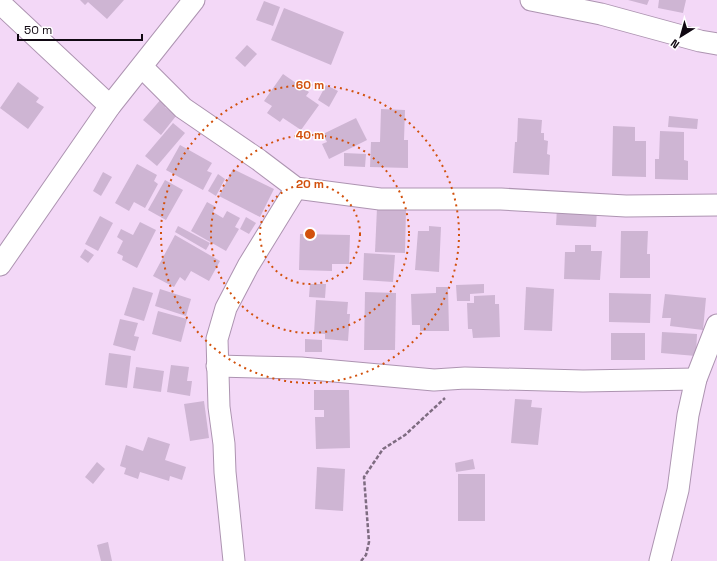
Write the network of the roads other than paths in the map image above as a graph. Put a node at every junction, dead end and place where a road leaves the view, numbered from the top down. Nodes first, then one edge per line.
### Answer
1 (194, 0) edge
2 (530, 0) edge
3 (0, 3) edge
4 (717, 44) edge
5 (142, 67) junction
6 (110, 106) junction
7 (296, 188) junction
8 (717, 205) edge
9 (1, 259) edge
10 (717, 325) edge
11 (216, 366) junction
12 (696, 379) junction
13 (234, 561) edge
14 (660, 561) edge

1 - 5 street
2 - 4 street
3 - 6 street
5 - 6 street
5 - 7 street
6 - 9 street
7 - 8 street
7 - 11 street
10 - 12 street
11 - 12 street
11 - 13 street
12 - 14 street

